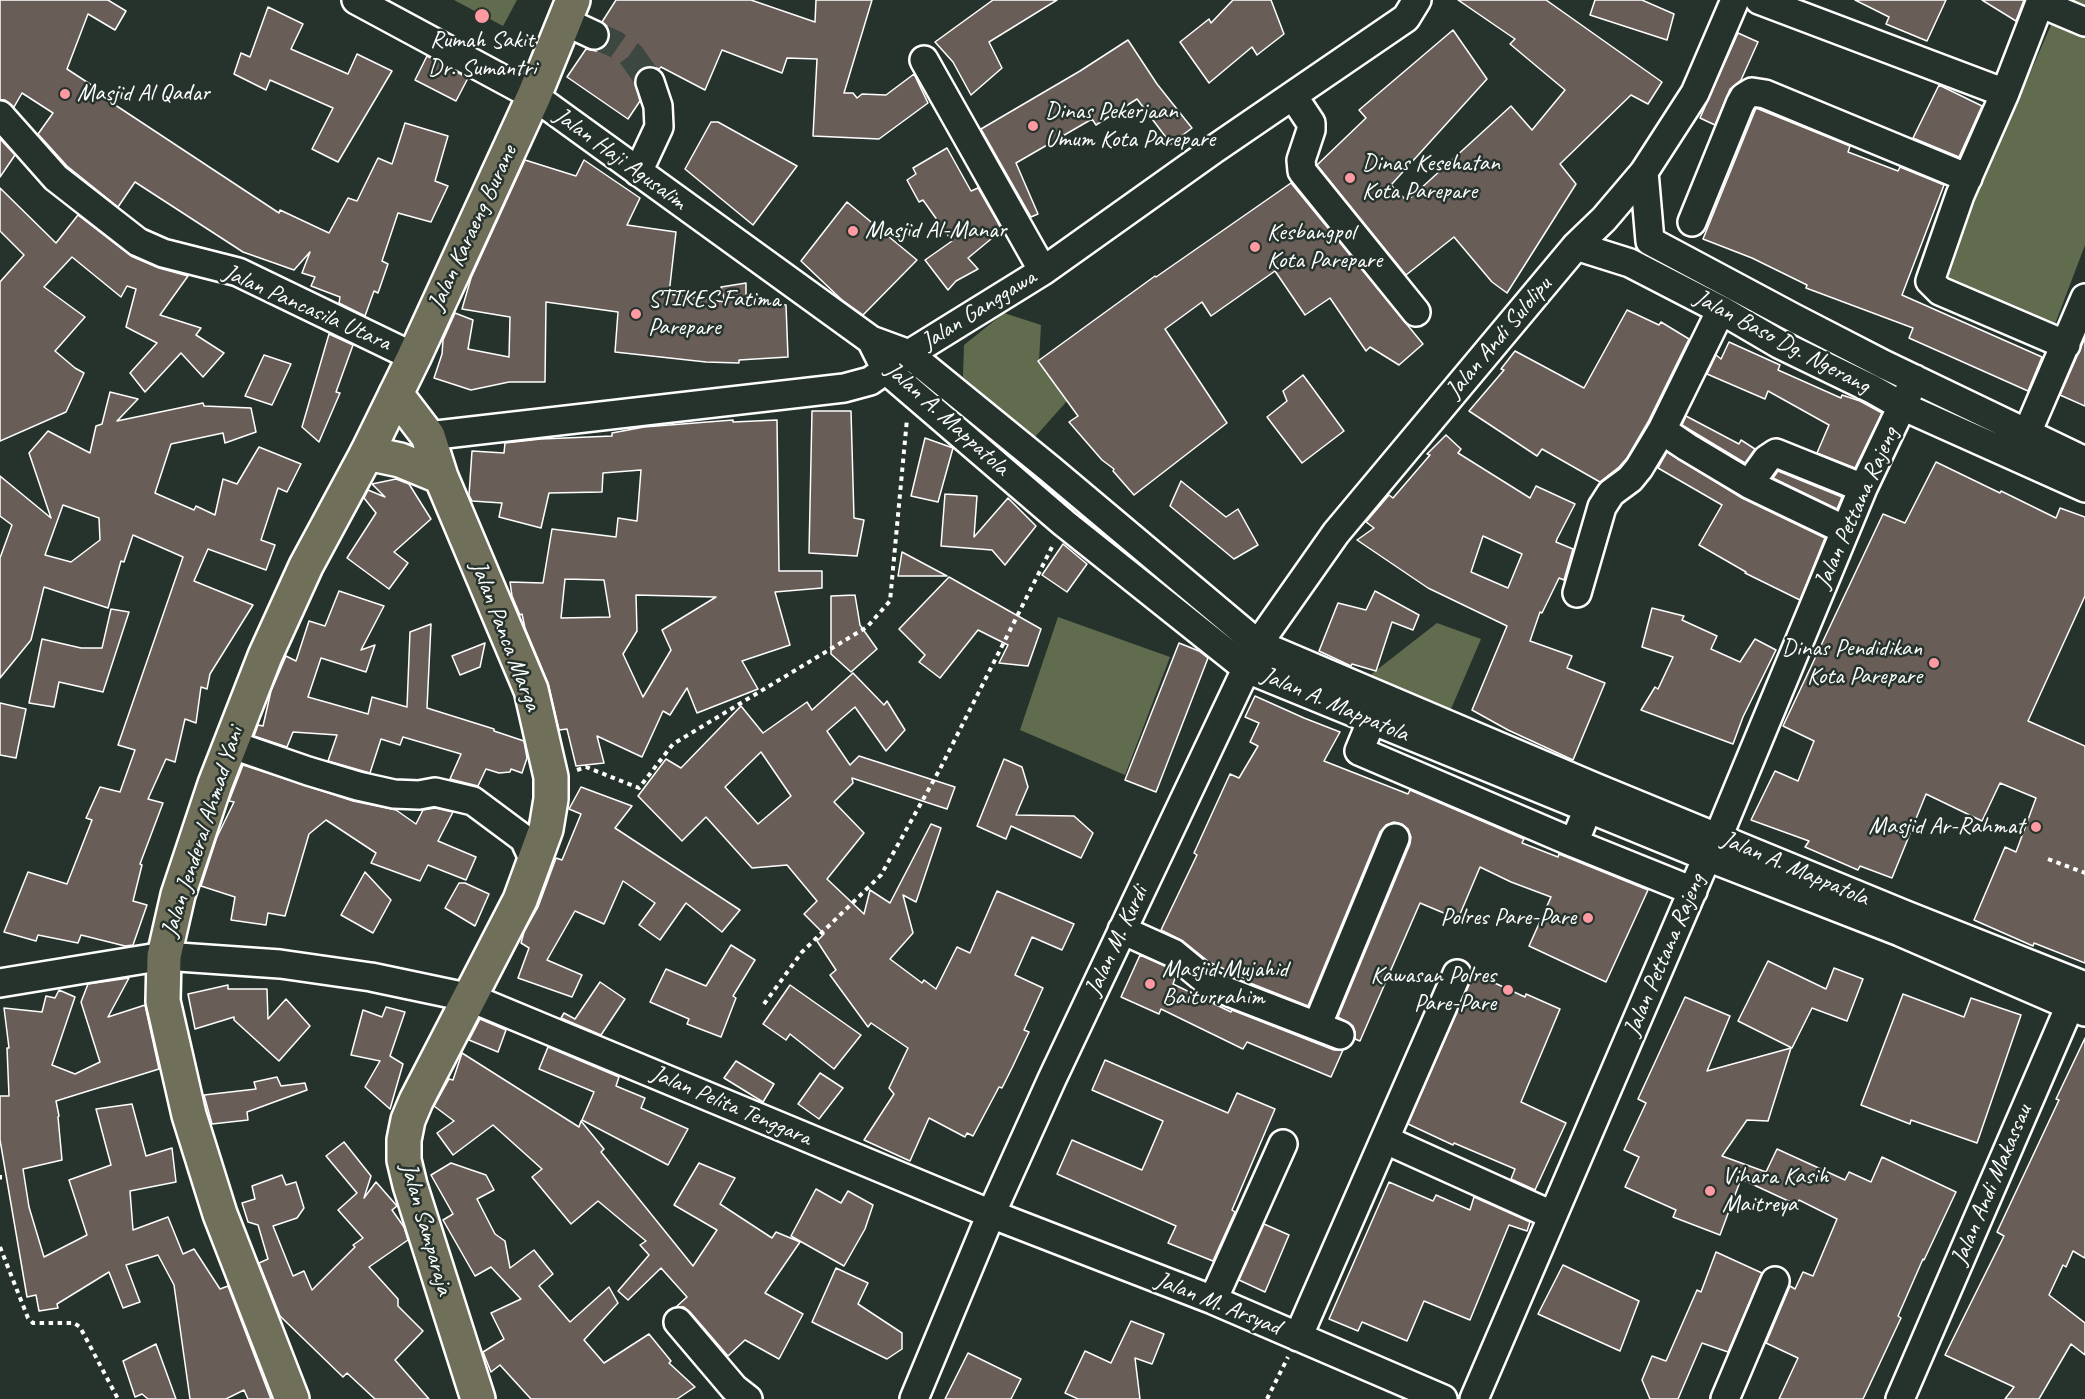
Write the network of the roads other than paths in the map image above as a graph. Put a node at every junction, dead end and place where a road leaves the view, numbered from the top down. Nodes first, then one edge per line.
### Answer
1 (356, 0) edge
2 (1417, 0) edge
3 (1735, 0) edge
4 (1759, 0) edge
5 (2040, 2) edge
6 (568, 10) edge
7 (2085, 22) edge
8 (594, 35) tunnel mouth
9 (924, 60) dead end
10 (650, 82) tunnel mouth
11 (2005, 93) junction
12 (534, 96) junction
13 (1293, 96) junction
14 (0, 114) edge
15 (638, 172) junction
16 (1644, 172) junction
17 (1968, 178) junction
18 (1692, 222) dead end
19 (1650, 240) junction
20 (1576, 246) junction
21 (1630, 263) junction
22 (1043, 271) junction
23 (2085, 298) edge
24 (1721, 310) junction
25 (1416, 312) dead end
26 (1794, 318) junction
27 (871, 340) junction
28 (1779, 344) junction
29 (2066, 345) junction
30 (909, 354) junction
31 (414, 357) junction
32 (885, 370) junction
33 (1915, 379) junction
34 (396, 394) junction
35 (1902, 406) junction
36 (1662, 430) junction
37 (2027, 433) junction
38 (428, 436) junction
39 (367, 453) junction
40 (2085, 461) edge
41 (441, 477) junction
42 (1749, 484) junction
43 (1863, 488) junction
44 (2085, 488) edge
45 (1845, 530) junction
46 (1577, 593) dead end
47 (1258, 644) junction
48 (1247, 669) junction
49 (1382, 695) junction
50 (1372, 721) junction
51 (230, 744) junction
52 (1592, 798) junction
53 (1395, 838) dead end
54 (1574, 843) junction
55 (1713, 847) junction
56 (535, 864) junction
57 (1693, 891) junction
58 (1122, 930) junction
59 (164, 956) junction
60 (1457, 975) dead end
61 (0, 983) edge
62 (2081, 992) edge
63 (471, 998) junction
64 (1386, 1140) junction
65 (1283, 1144) dead end
66 (991, 1214) junction
67 (1552, 1215) junction
68 (1775, 1281) dead end
69 (1213, 1300) junction
70 (678, 1322) dead end
71 (1298, 1337) junction
72 (734, 1395) edge
73 (292, 1399) edge
74 (478, 1399) edge
75 (914, 1399) edge
76 (1443, 1399) edge
77 (1474, 1399) edge
78 (1725, 1399) edge
79 (1900, 1399) edge

1 - 12 street, Jalan Haji Agusalim
2 - 13 street, Jalan Ganggawa
3 - 16 street, Jalan Andi Sulolipu
4 - 11 street
5 - 7 street
5 - 11 street
6 - 8 street
6 - 12 main road, Jalan Karaeng Burane
9 - 22 street
10 - 15 street
11 - 17 street
12 - 15 street, Jalan Haji Agusalim
12 - 31 main road, Jalan Karaeng Burane
13 - 22 street, Jalan Ganggawa
13 - 25 street
14 - 31 street, Jalan Pancasila Utara
15 - 27 street, Jalan Haji Agusalim
16 - 19 street
16 - 20 street, Jalan Andi Sulolipu
17 - 18 street
17 - 29 street
19 - 21 street
19 - 26 street, Jalan Baso Dg. Ngerang
20 - 21 street, Jalan Baso Dg. Ngerang
20 - 47 street, Jalan Andi Sulolipu
21 - 24 street, Jalan Baso Dg. Ngerang
22 - 30 street, Jalan Ganggawa
23 - 29 street
24 - 28 street, Jalan Baso Dg. Ngerang
24 - 36 street
26 - 28 street
26 - 33 street, Jalan Baso Dg. Ngerang
27 - 30 street, Jalan A. Mappatola
27 - 32 street, Jalan A. Mappatola
28 - 35 street, Jalan Baso Dg. Ngerang
29 - 37 street
30 - 32 street, Jalan Ganggawa
30 - 47 street, Jalan A. Mappatola
31 - 34 main road, Jalan Karaeng Burane
32 - 38 street, Jalan Ganggawa
32 - 48 street, Jalan A. Mappatola
33 - 35 street, Jalan Pettana Rajeng
33 - 37 street, Jalan Baso Dg. Ngerang
34 - 38 main road, Jalan Panca Marga
34 - 39 main road, Jalan Karaeng Burane
35 - 43 street, Jalan Pettana Rajeng
35 - 44 street, Jalan Baso Dg. Ngerang
36 - 42 street
36 - 46 street
37 - 40 street, Jalan Baso Dg. Ngerang
38 - 41 main road, Jalan Panca Marga
39 - 41 main road
39 - 51 main road, Jalan Jenderal Ahmad Yani
41 - 56 main road, Jalan Panca Marga
42 - 43 street
42 - 45 street
43 - 45 street, Jalan Pettana Rajeng
45 - 55 street, Jalan Pettana Rajeng
47 - 48 street, Jalan Andi Sulolipu
47 - 49 street, Jalan A. Mappatola
48 - 50 street, Jalan A. Mappatola
48 - 58 street, Jalan M. Kurdi
49 - 50 street
49 - 52 street, Jalan A. Mappatola
50 - 52 street, Jalan A. Mappatola
50 - 54 street
51 - 56 street
51 - 59 main road, Jalan Jenderal Ahmad Yani
52 - 54 street
52 - 55 street, Jalan A. Mappatola
53 - 58 street
54 - 57 street
55 - 57 street, Jalan Pettana Rajeng
55 - 62 street, Jalan A. Mappatola
56 - 63 main road, Jalan Panca Marga
57 - 67 street, Jalan Pettana Rajeng
58 - 66 street, Jalan M. Kurdi
59 - 61 street, Jalan Pelita Tenggara
59 - 63 street, Jalan Pelita Tenggara
59 - 73 main road, Jalan Jenderal Ahmad Yani
60 - 64 street
62 - 79 street, Jalan Andi Makassau
63 - 66 street, Jalan Pelita Tenggara
63 - 74 main road, Jalan Samparaja
64 - 67 street
64 - 71 street
65 - 69 street
66 - 69 street, Jalan M. Arsyad
66 - 75 street, Jalan M. Kurdi
67 - 77 street, Jalan Pettana Rajeng
68 - 78 street
69 - 71 street, Jalan M. Arsyad
70 - 72 street
71 - 76 street, Jalan M. Arsyad

